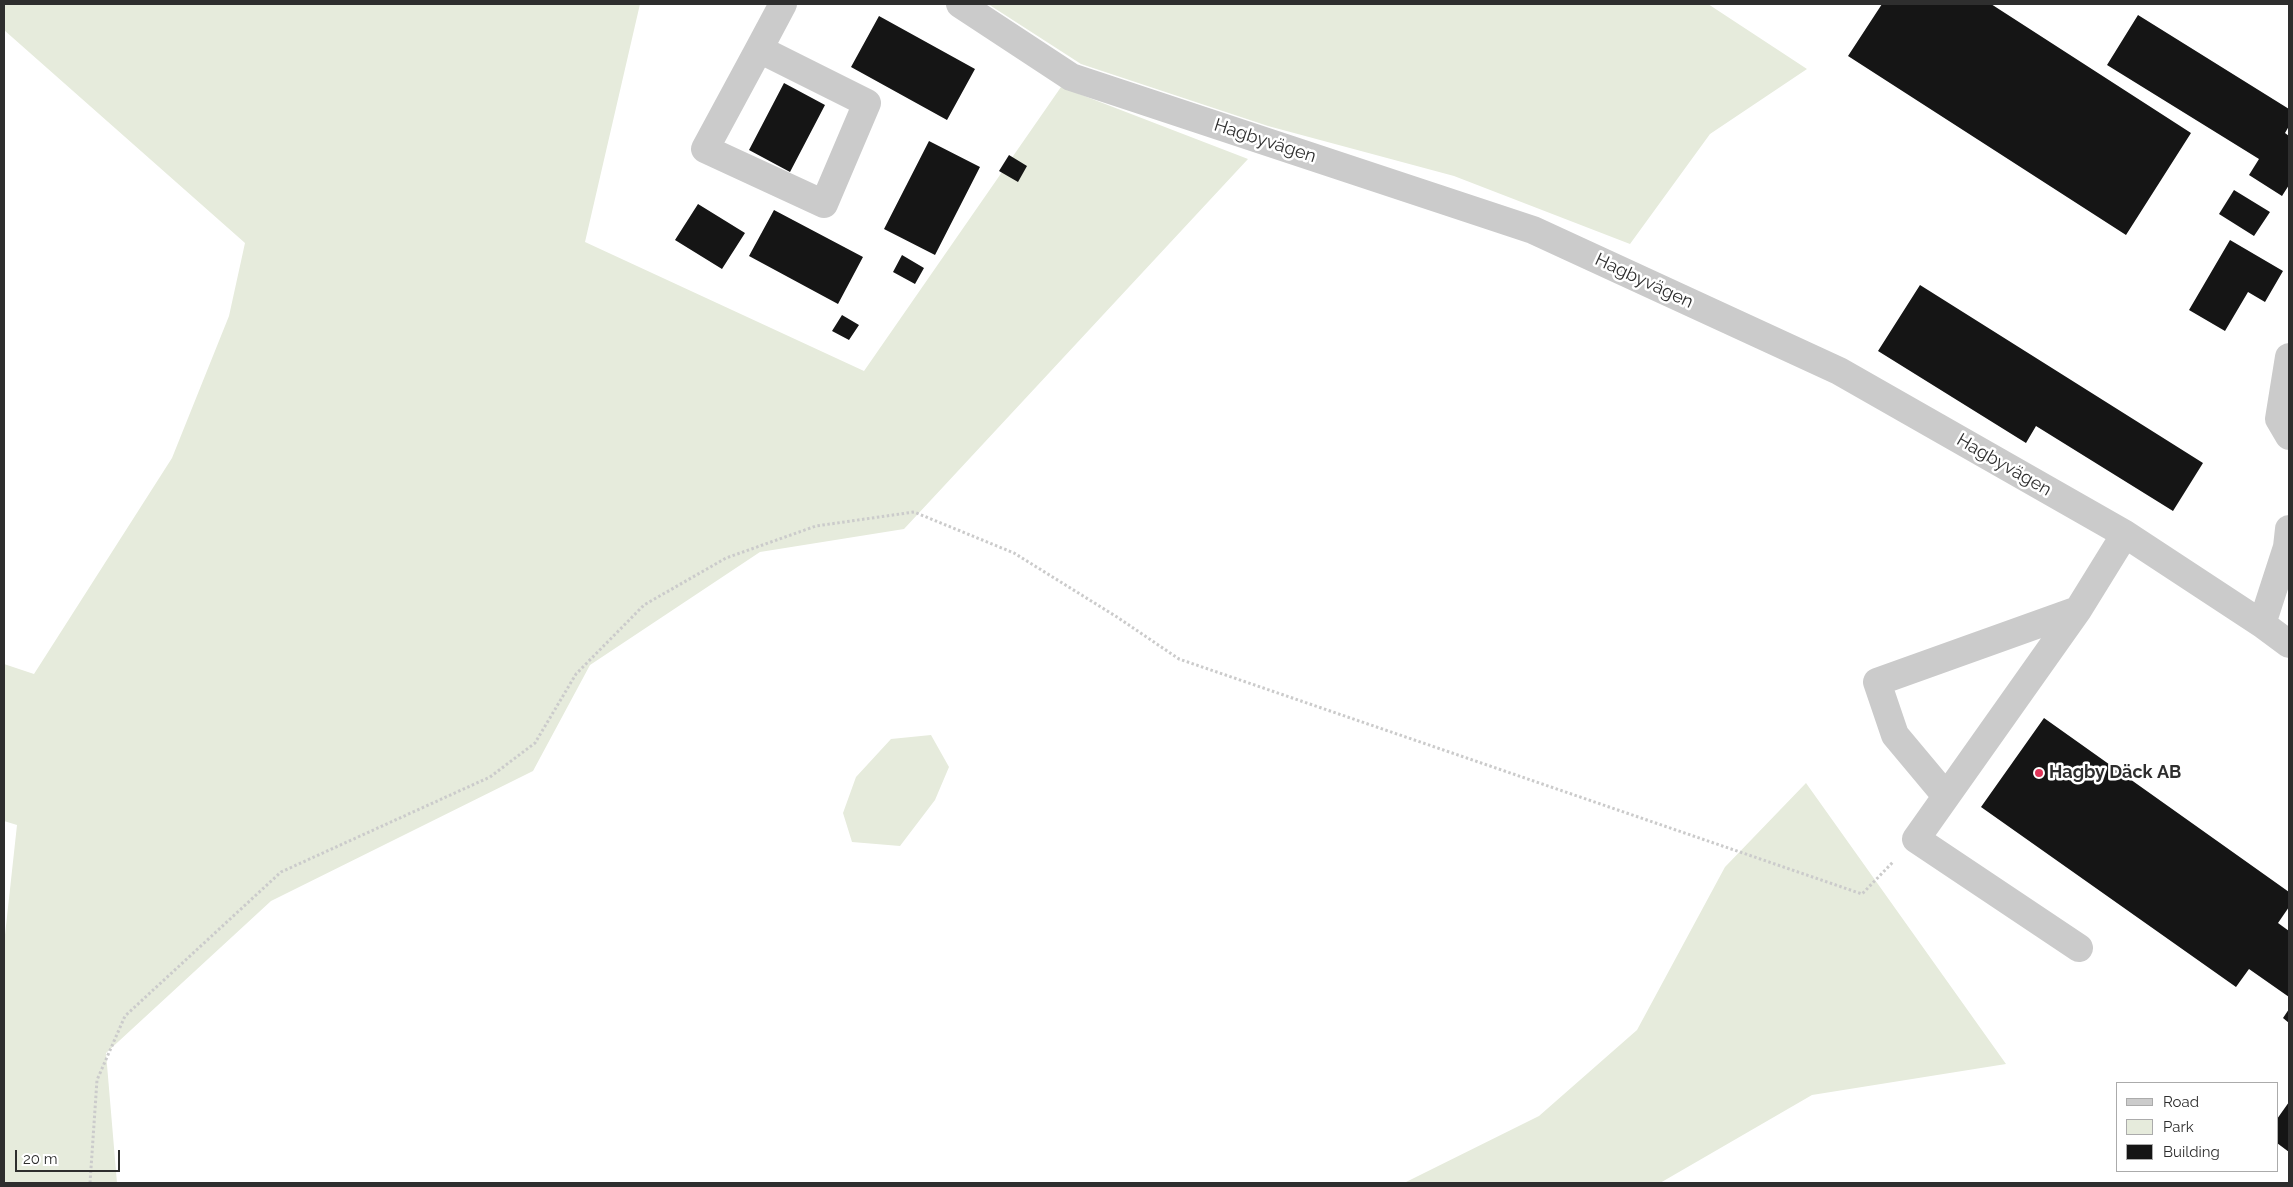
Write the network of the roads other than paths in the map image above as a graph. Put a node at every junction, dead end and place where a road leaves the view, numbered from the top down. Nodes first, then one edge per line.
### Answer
1 (783, 4) edge
2 (960, 4) edge
3 (759, 49) junction
4 (2289, 357) edge
5 (2289, 436) edge
6 (2289, 529) edge
7 (2125, 534) junction
8 (2078, 610) junction
9 (2262, 624) junction
10 (2289, 644) edge
11 (1946, 796) junction
12 (2079, 948) dead end

1 - 3 street
2 - 7 street, Hagbyvägen
3 - 3 street
4 - 5 street
6 - 9 street
7 - 8 street
7 - 9 street, Hagbyvägen
8 - 11 street
8 - 11 street
9 - 10 street, Hagbyvägen
11 - 12 street

